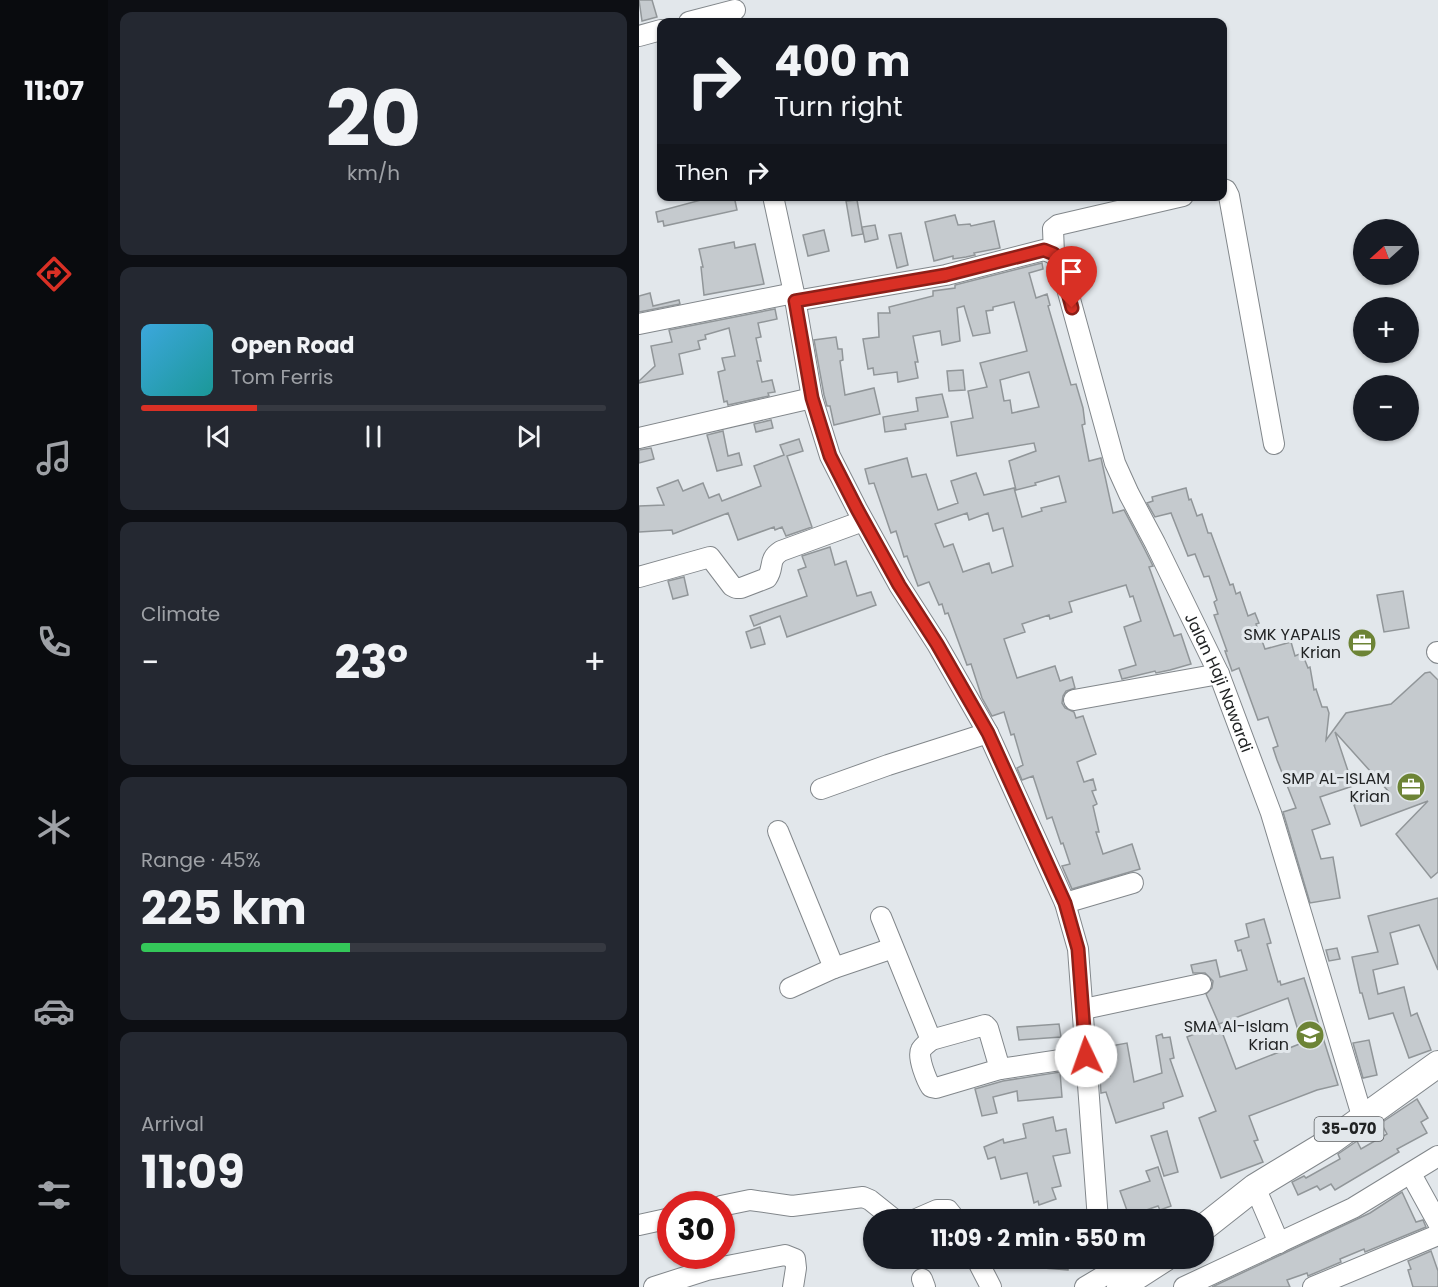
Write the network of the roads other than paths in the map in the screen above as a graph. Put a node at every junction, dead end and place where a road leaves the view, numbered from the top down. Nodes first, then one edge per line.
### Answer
1 (736, 11) edge
2 (706, 18) edge
3 (657, 31) edge
4 (639, 36) edge
5 (1227, 193) edge
6 (774, 201) edge
7 (1161, 201) edge
8 (1054, 254) junction
9 (795, 297) junction
10 (639, 324) edge
11 (812, 398) junction
12 (639, 438) edge
13 (1274, 444) dead end
14 (863, 521) junction
15 (639, 577) edge
16 (1219, 674) junction
17 (1074, 700) dead end
18 (988, 733) junction
19 (821, 789) dead end
20 (778, 831) dead end
21 (1133, 883) dead end
22 (1065, 903) junction
23 (881, 917) dead end
24 (893, 948) junction
25 (834, 968) junction
26 (1201, 984) dead end
27 (790, 988) dead end
28 (1084, 1009) junction
29 (931, 1040) junction
30 (1086, 1056) junction
31 (1438, 1064) edge
32 (1000, 1069) junction
33 (1363, 1119) junction
34 (1438, 1156) edge
35 (1410, 1174) junction
36 (1257, 1190) junction
37 (735, 1203) edge
38 (881, 1209) edge
39 (1097, 1209) edge
40 (1214, 1213) edge
41 (1214, 1220) edge
42 (657, 1221) edge
43 (1438, 1223) edge
44 (639, 1225) edge
45 (1438, 1235) edge
46 (1277, 1239) junction
47 (982, 1269) edge
48 (1116, 1269) edge
49 (1130, 1269) edge
50 (1102, 1278) edge
51 (654, 1287) edge
52 (793, 1287) edge
53 (991, 1287) edge
54 (1184, 1287) edge
55 (1313, 1287) edge

1 - 2 street
3 - 4 street
5 - 13 street
6 - 9 street
7 - 8 street
8 - 9 street
8 - 16 street, Jalan Haji Nawardi
9 - 10 street
9 - 11 street
11 - 12 street
11 - 14 street
14 - 15 street
14 - 18 street
16 - 17 street
16 - 33 street, Jalan Haji Nawardi
18 - 19 street
18 - 22 street
20 - 25 street
21 - 22 street
22 - 28 street
23 - 24 street
24 - 25 street
24 - 29 street
25 - 27 street
26 - 28 street
28 - 30 street
29 - 32 street
29 - 32 street
30 - 32 street
30 - 39 street
31 - 33 main road, 35-070
33 - 36 main road, 35-070
34 - 35 street
35 - 43 street
35 - 46 street
36 - 40 street
36 - 41 main road, 35-070
36 - 46 street
37 - 38 street
42 - 44 street
45 - 55 street
46 - 54 street
47 - 53 street
48 - 50 street
49 - 50 main road
51 - 52 street

